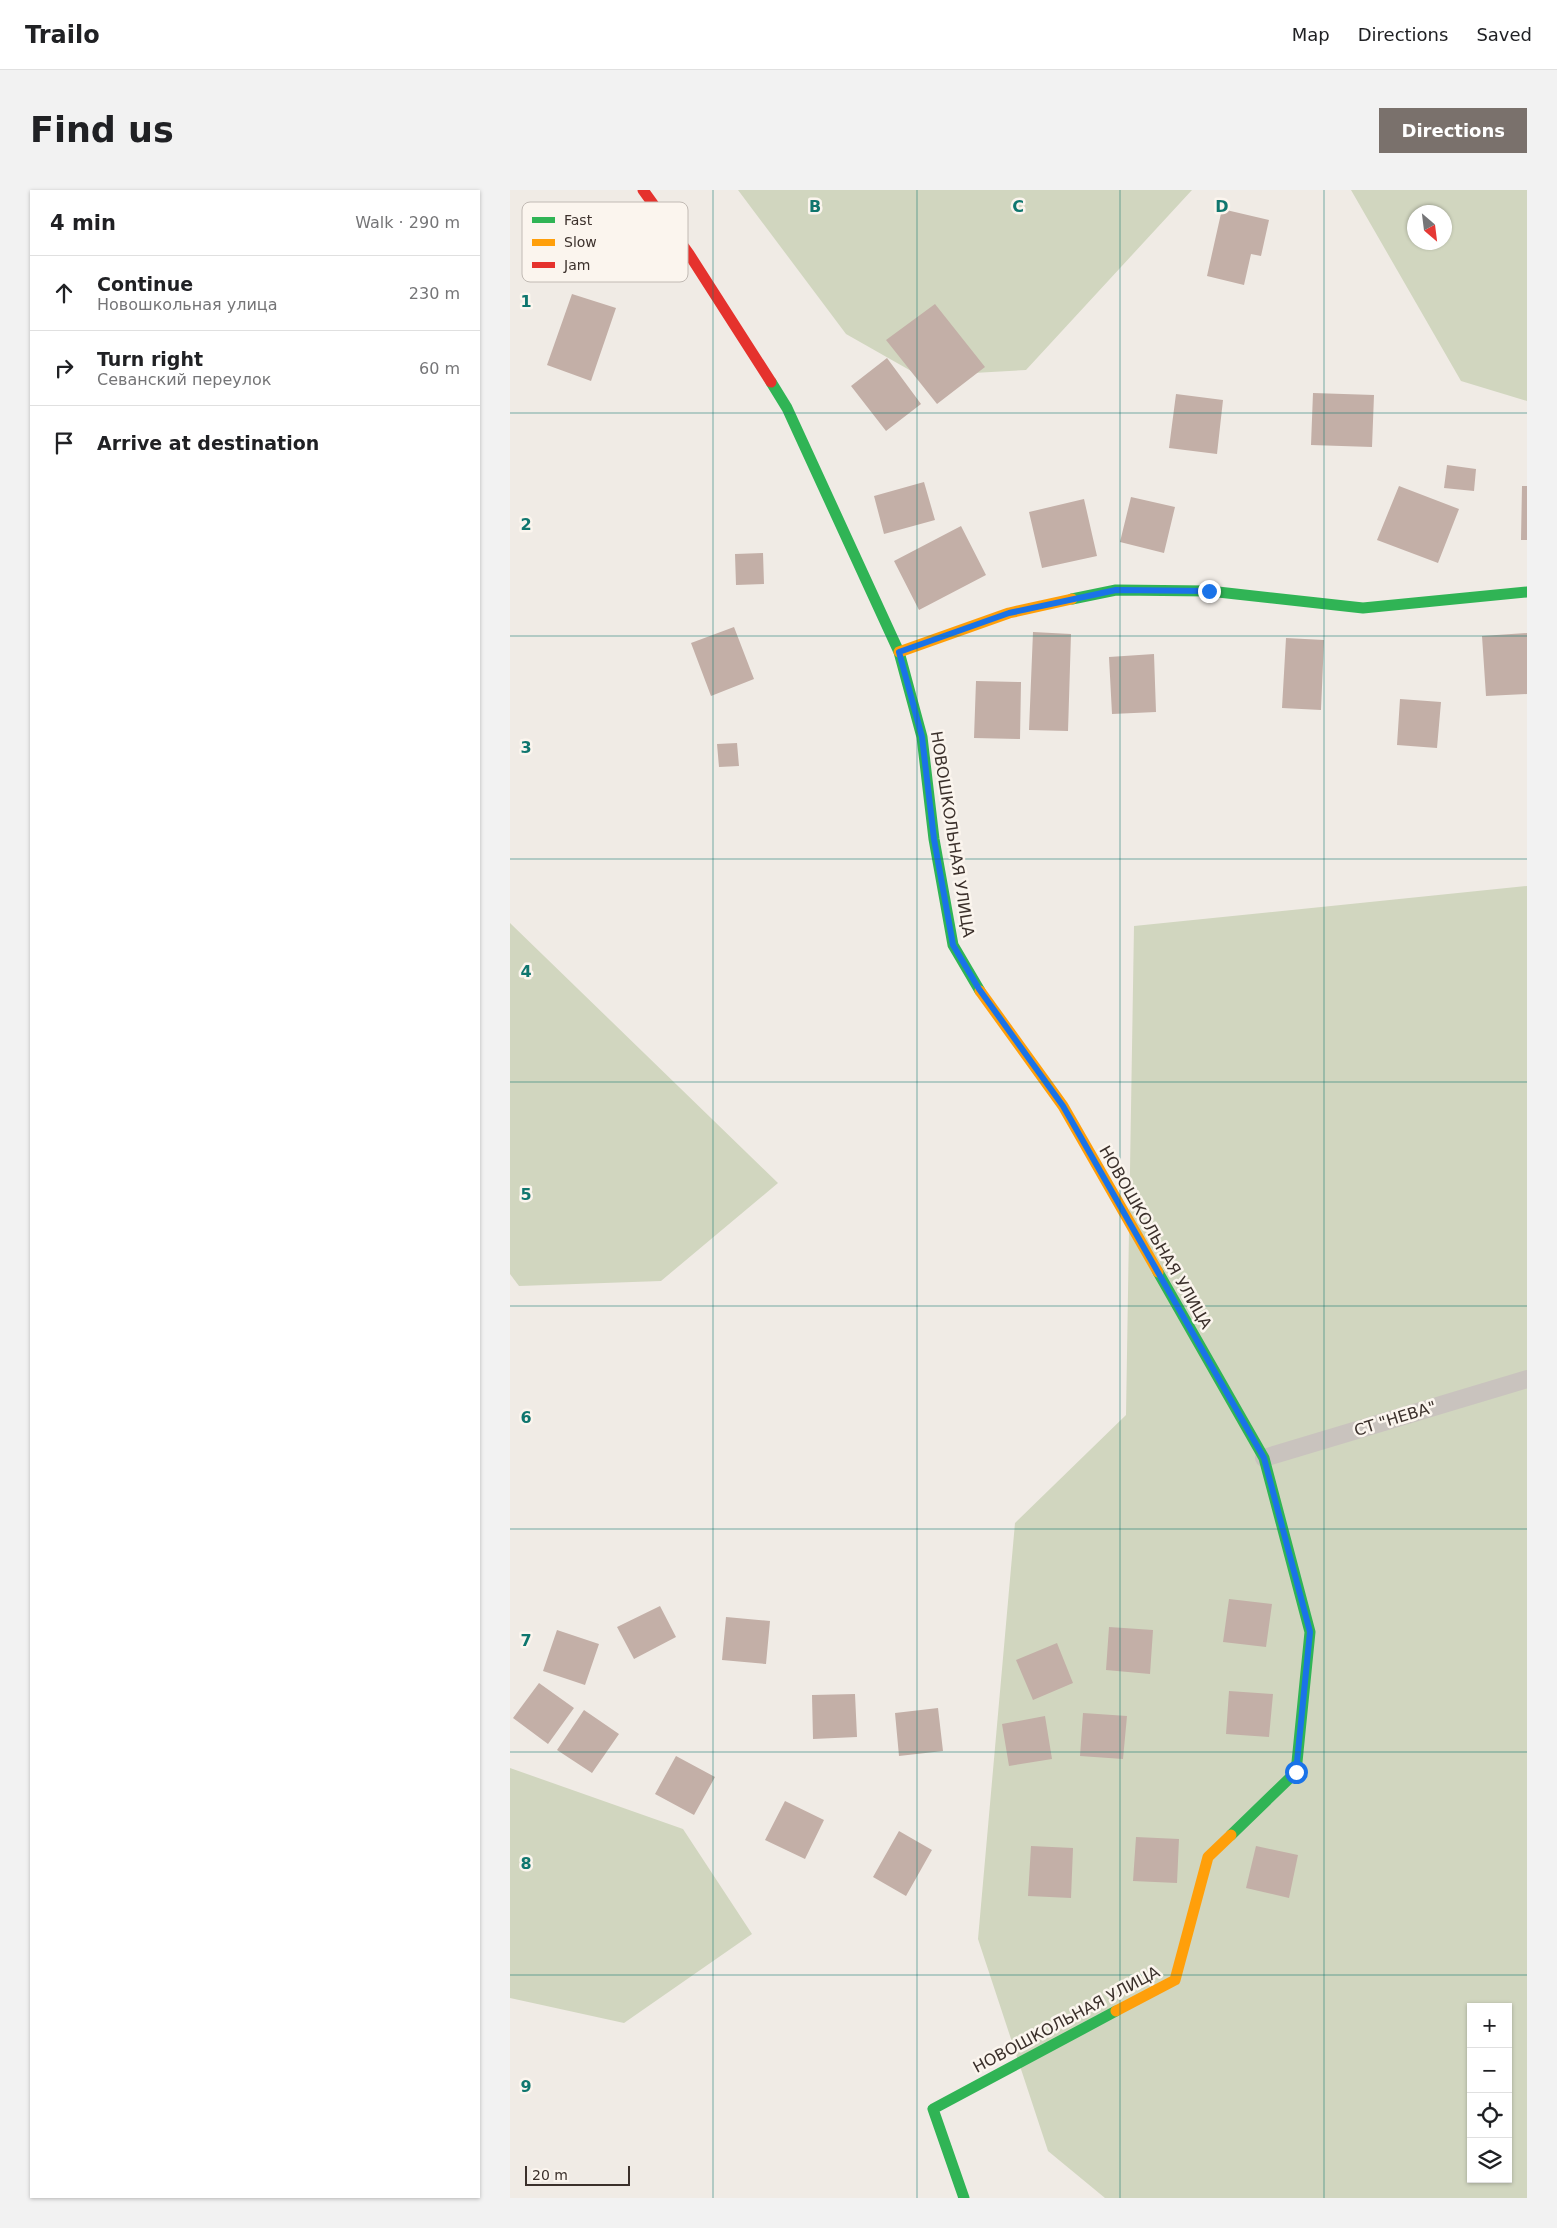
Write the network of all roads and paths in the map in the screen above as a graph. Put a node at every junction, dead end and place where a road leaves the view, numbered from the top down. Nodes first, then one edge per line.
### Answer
1 (643, 190) edge
2 (652, 202) edge
3 (688, 253) edge
4 (1527, 592) edge
5 (899, 652) junction
6 (1527, 1379) edge
7 (1264, 1458) junction
8 (964, 2198) edge

1 - 2 street, НОВОШКОЛЬНАЯ УЛИЦА
3 - 5 street, НОВОШКОЛЬНАЯ УЛИЦА
4 - 5 street
5 - 7 street, НОВОШКОЛЬНАЯ УЛИЦА
6 - 7 lane, СТ "НЕВА"
7 - 8 street, НОВОШКОЛЬНАЯ УЛИЦА

